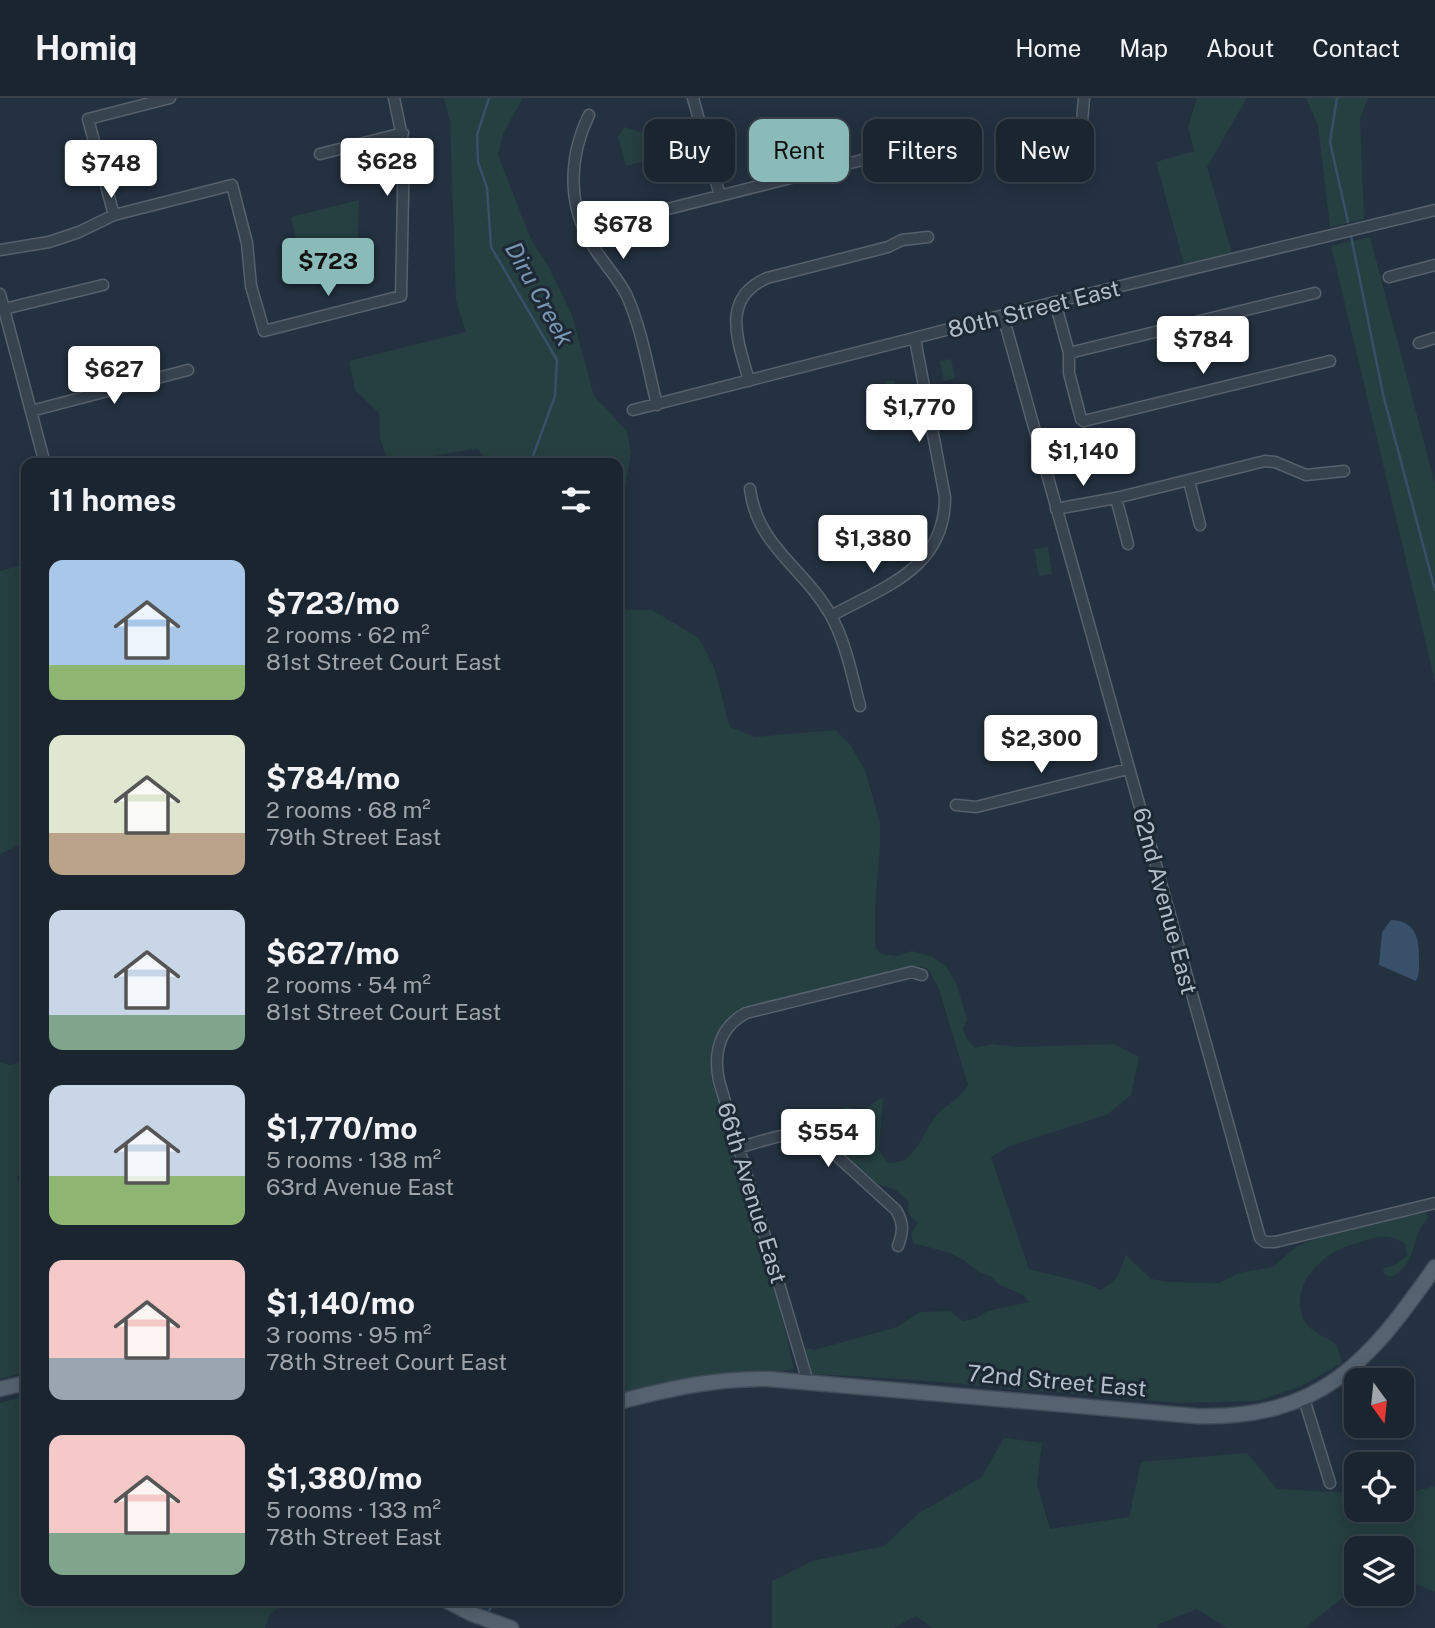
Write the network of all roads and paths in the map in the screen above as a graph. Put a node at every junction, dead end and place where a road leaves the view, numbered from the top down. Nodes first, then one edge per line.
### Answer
1 (170, 98) edge
2 (394, 98) edge
3 (694, 98) edge
4 (1084, 98) edge
5 (589, 115) dead end
6 (1082, 119) edge
7 (403, 133) junction
8 (320, 154) dead end
9 (863, 160) edge
10 (720, 196) junction
11 (1435, 210) edge
12 (114, 215) junction
13 (584, 230) junction
14 (928, 237) dead end
15 (0, 250) edge
16 (1435, 265) edge
17 (1389, 277) dead end
18 (103, 285) dead end
19 (1315, 293) dead end
20 (0, 294) edge
21 (1055, 302) junction
22 (4, 309) junction
23 (1003, 316) junction
24 (1435, 338) edge
25 (915, 339) junction
26 (1419, 343) dead end
27 (1069, 353) junction
28 (1330, 361) dead end
29 (188, 370) dead end
30 (749, 381) junction
31 (657, 405) junction
32 (633, 410) dead end
33 (31, 411) junction
34 (43, 458) edge
35 (1344, 471) dead end
36 (1189, 481) junction
37 (750, 489) dead end
38 (1116, 498) junction
39 (1056, 509) junction
40 (1200, 526) dead end
41 (1128, 544) dead end
42 (831, 616) junction
43 (860, 706) dead end
44 (1128, 769) junction
45 (956, 805) dead end
46 (922, 975) dead end
47 (738, 1148) junction
48 (1435, 1203) edge
49 (898, 1246) dead end
50 (1435, 1267) edge
51 (808, 1382) junction
52 (21, 1384) edge
53 (0, 1390) edge
54 (1304, 1399) junction
55 (623, 1401) edge
56 (1329, 1483) dead end
57 (457, 1606) edge
58 (511, 1628) edge

1 - 12 street
2 - 7 street
3 - 10 street
4 - 6 street
5 - 13 street
7 - 8 street
7 - 12 street
9 - 10 street
10 - 13 street
11 - 21 street, 80th Street East
12 - 15 street
13 - 31 street
14 - 30 street
16 - 17 street
18 - 22 street
19 - 27 street
20 - 22 street
21 - 23 street, 80th Street East
21 - 27 street
22 - 33 street
23 - 25 street, 80th Street East
23 - 39 street, 62nd Avenue East
24 - 26 street
25 - 30 street, 80th Street East
25 - 42 street
27 - 28 street
29 - 33 street
30 - 31 street, 80th Street East
31 - 32 street, 80th Street East
33 - 34 street
35 - 36 street
36 - 38 street
36 - 40 street
37 - 42 street
38 - 39 street
38 - 41 street
39 - 44 street, 62nd Avenue East
42 - 43 street
44 - 45 street
44 - 48 street, 62nd Avenue East
46 - 47 street, 66th Avenue East
47 - 49 street
47 - 51 street, 66th Avenue East
50 - 54 main road, 72nd Street East
51 - 54 main road, 72nd Street East
51 - 55 main road, 72nd Street East
52 - 53 main road
54 - 56 street
57 - 58 main road

